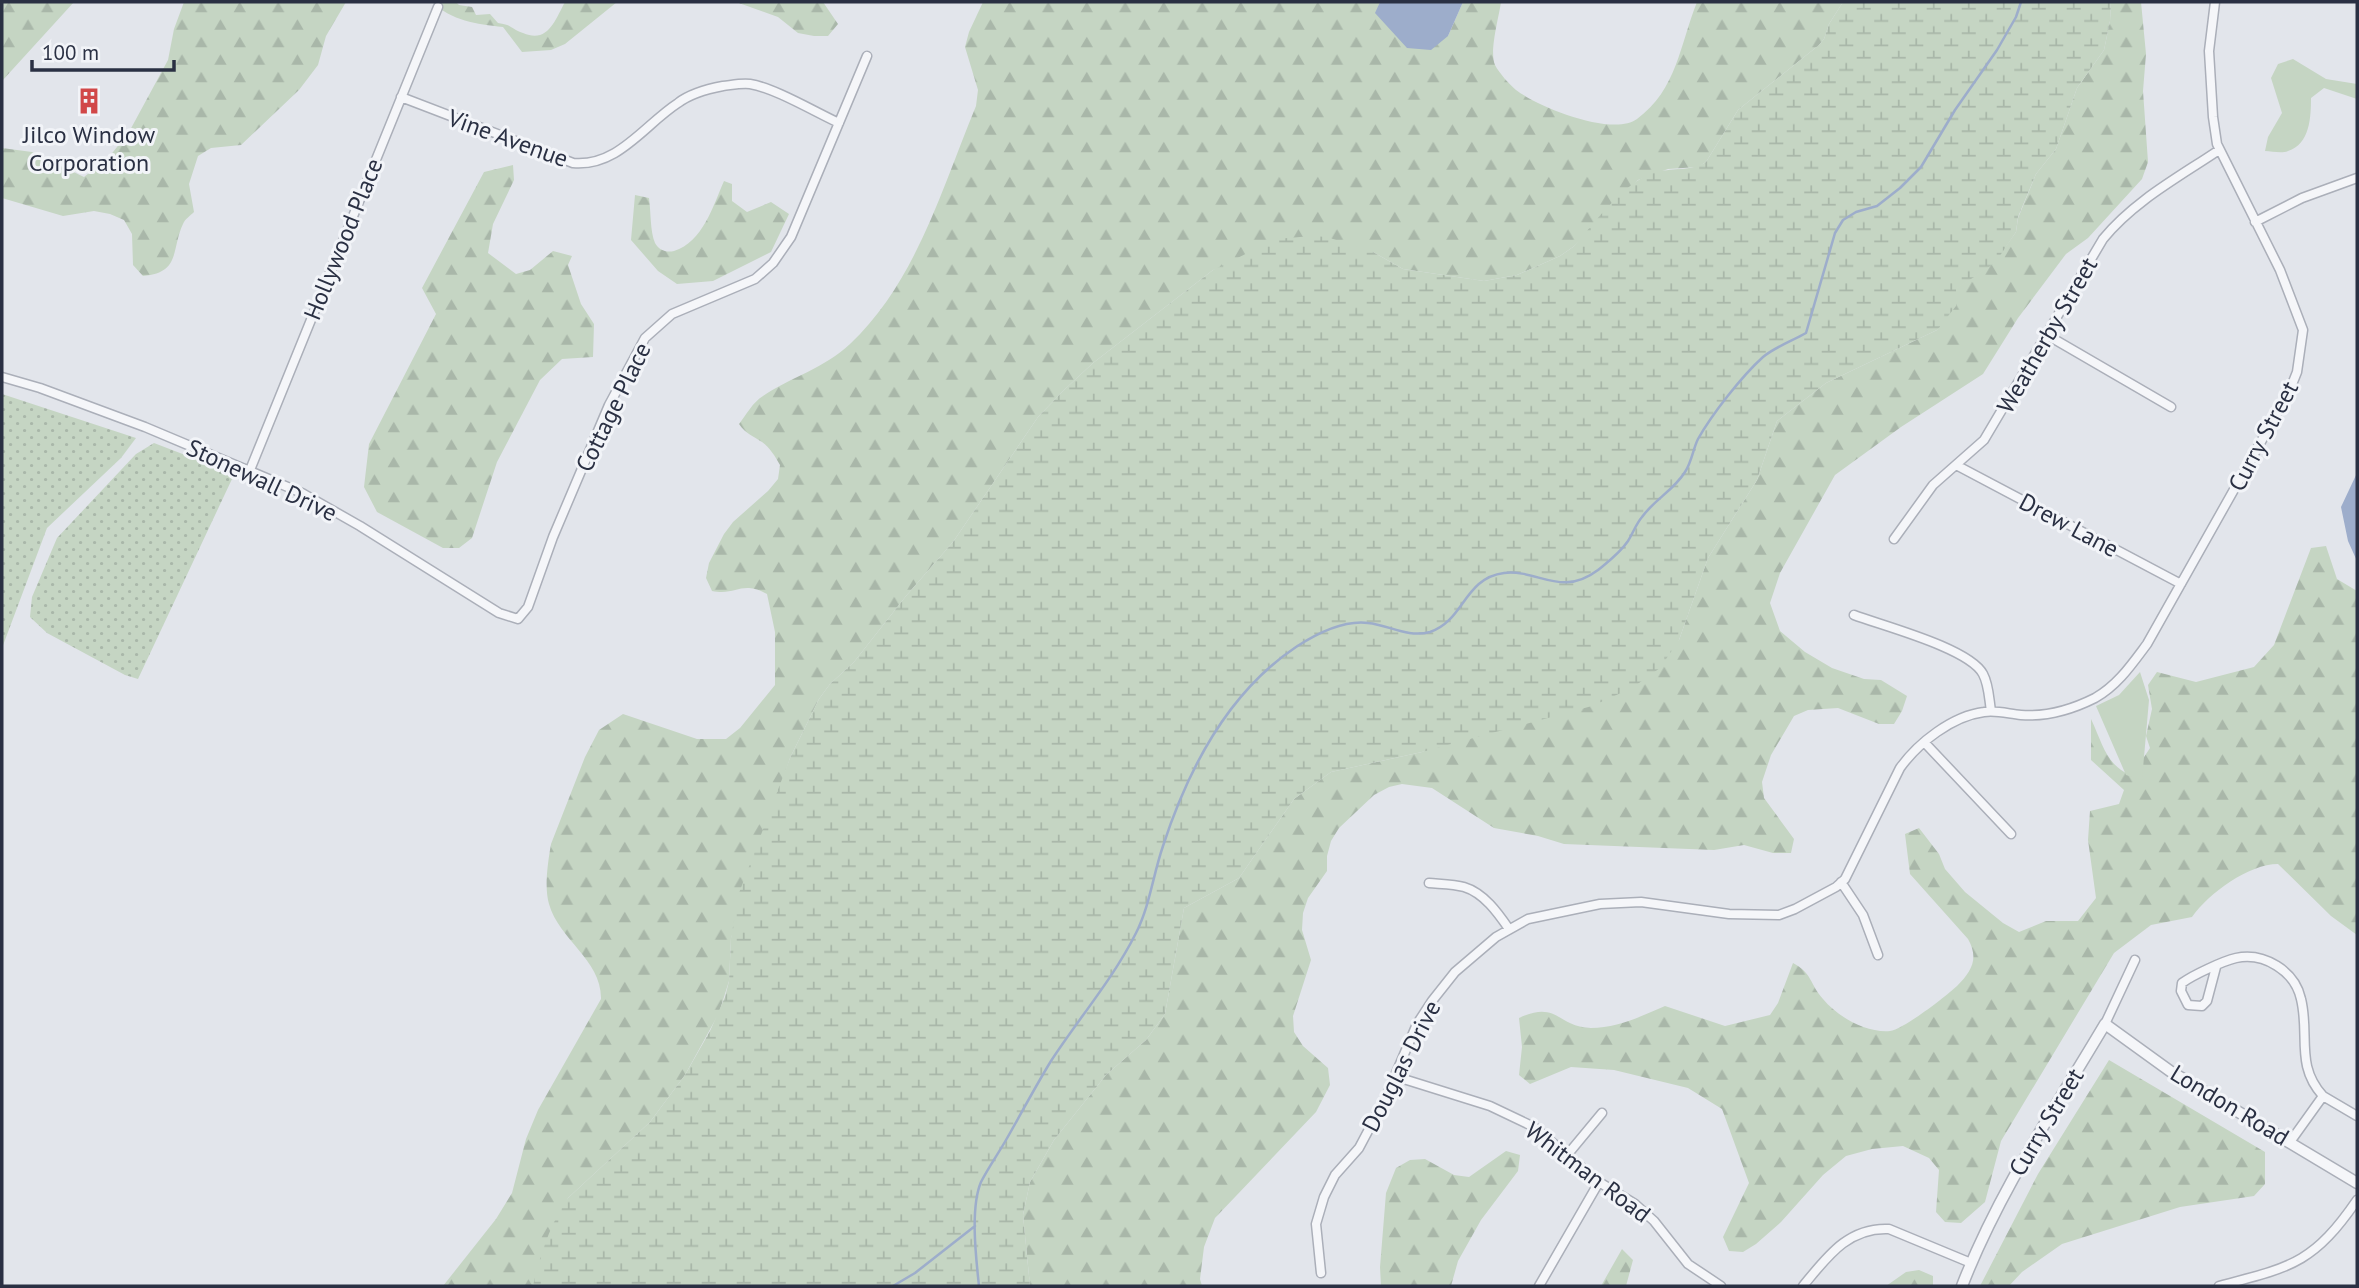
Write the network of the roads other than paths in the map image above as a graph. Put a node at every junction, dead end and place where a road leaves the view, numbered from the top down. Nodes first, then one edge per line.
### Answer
1 (2215, 2) edge
2 (438, 7) dead end
3 (867, 55) dead end
4 (401, 97) junction
5 (839, 123) junction
6 (2219, 150) junction
7 (2357, 178) edge
8 (2255, 222) junction
9 (2047, 335) junction
10 (2, 377) edge
11 (2171, 407) dead end
12 (1956, 465) junction
13 (250, 470) junction
14 (1894, 539) dead end
15 (2181, 584) junction
16 (534, 593) joint
17 (1854, 615) dead end
18 (1991, 712) junction
19 (1924, 742) junction
20 (2011, 834) dead end
21 (1842, 882) junction
22 (1429, 883) dead end
23 (1509, 929) junction
24 (1878, 955) dead end
25 (2135, 960) dead end
26 (2216, 967) junction
27 (2105, 1024) junction
28 (1394, 1076) junction
29 (2323, 1096) junction
30 (1602, 1113) dead end
31 (2357, 1116) edge
32 (2291, 1142) junction
33 (1568, 1154) junction
34 (1599, 1182) junction
35 (2357, 1182) edge
36 (2357, 1200) edge
37 (1971, 1263) junction
38 (1321, 1273) dead end
39 (1539, 1286) edge
40 (1721, 1286) edge
41 (1803, 1286) edge
42 (1962, 1286) edge
43 (2219, 1286) edge

1 - 6 street, Curry Street
2 - 4 street, Hollywood Place
3 - 5 street, Cottage Place
4 - 5 street, Vine Avenue
4 - 13 street, Hollywood Place
5 - 16 street, Cottage Place
6 - 8 street, Curry Street
6 - 9 street, Weatherby Street
7 - 8 street
8 - 15 street, Curry Street
9 - 11 street
9 - 12 street, Weatherby Street
10 - 13 street, Stonewall Drive
12 - 14 street, Weatherby Street
12 - 15 street, Drew Lane
13 - 16 street, Stonewall Drive
15 - 18 street, Curry Street
17 - 18 street
18 - 19 street, Curry Street
19 - 20 street
19 - 21 street, Curry Street
21 - 23 street, Douglas Drive
21 - 24 street
22 - 23 street
23 - 28 street, Douglas Drive
25 - 27 street, Curry Street
26 - 26 street
26 - 29 street
27 - 32 street, London Road
27 - 37 street, Curry Street
28 - 33 street, Whitman Road
28 - 38 street, Douglas Drive
29 - 31 street
29 - 32 street
30 - 33 street
32 - 35 street, London Road
33 - 34 street, Whitman Road
34 - 39 street
34 - 40 street, Whitman Road
36 - 43 street
37 - 41 street
37 - 42 street, Curry Street

